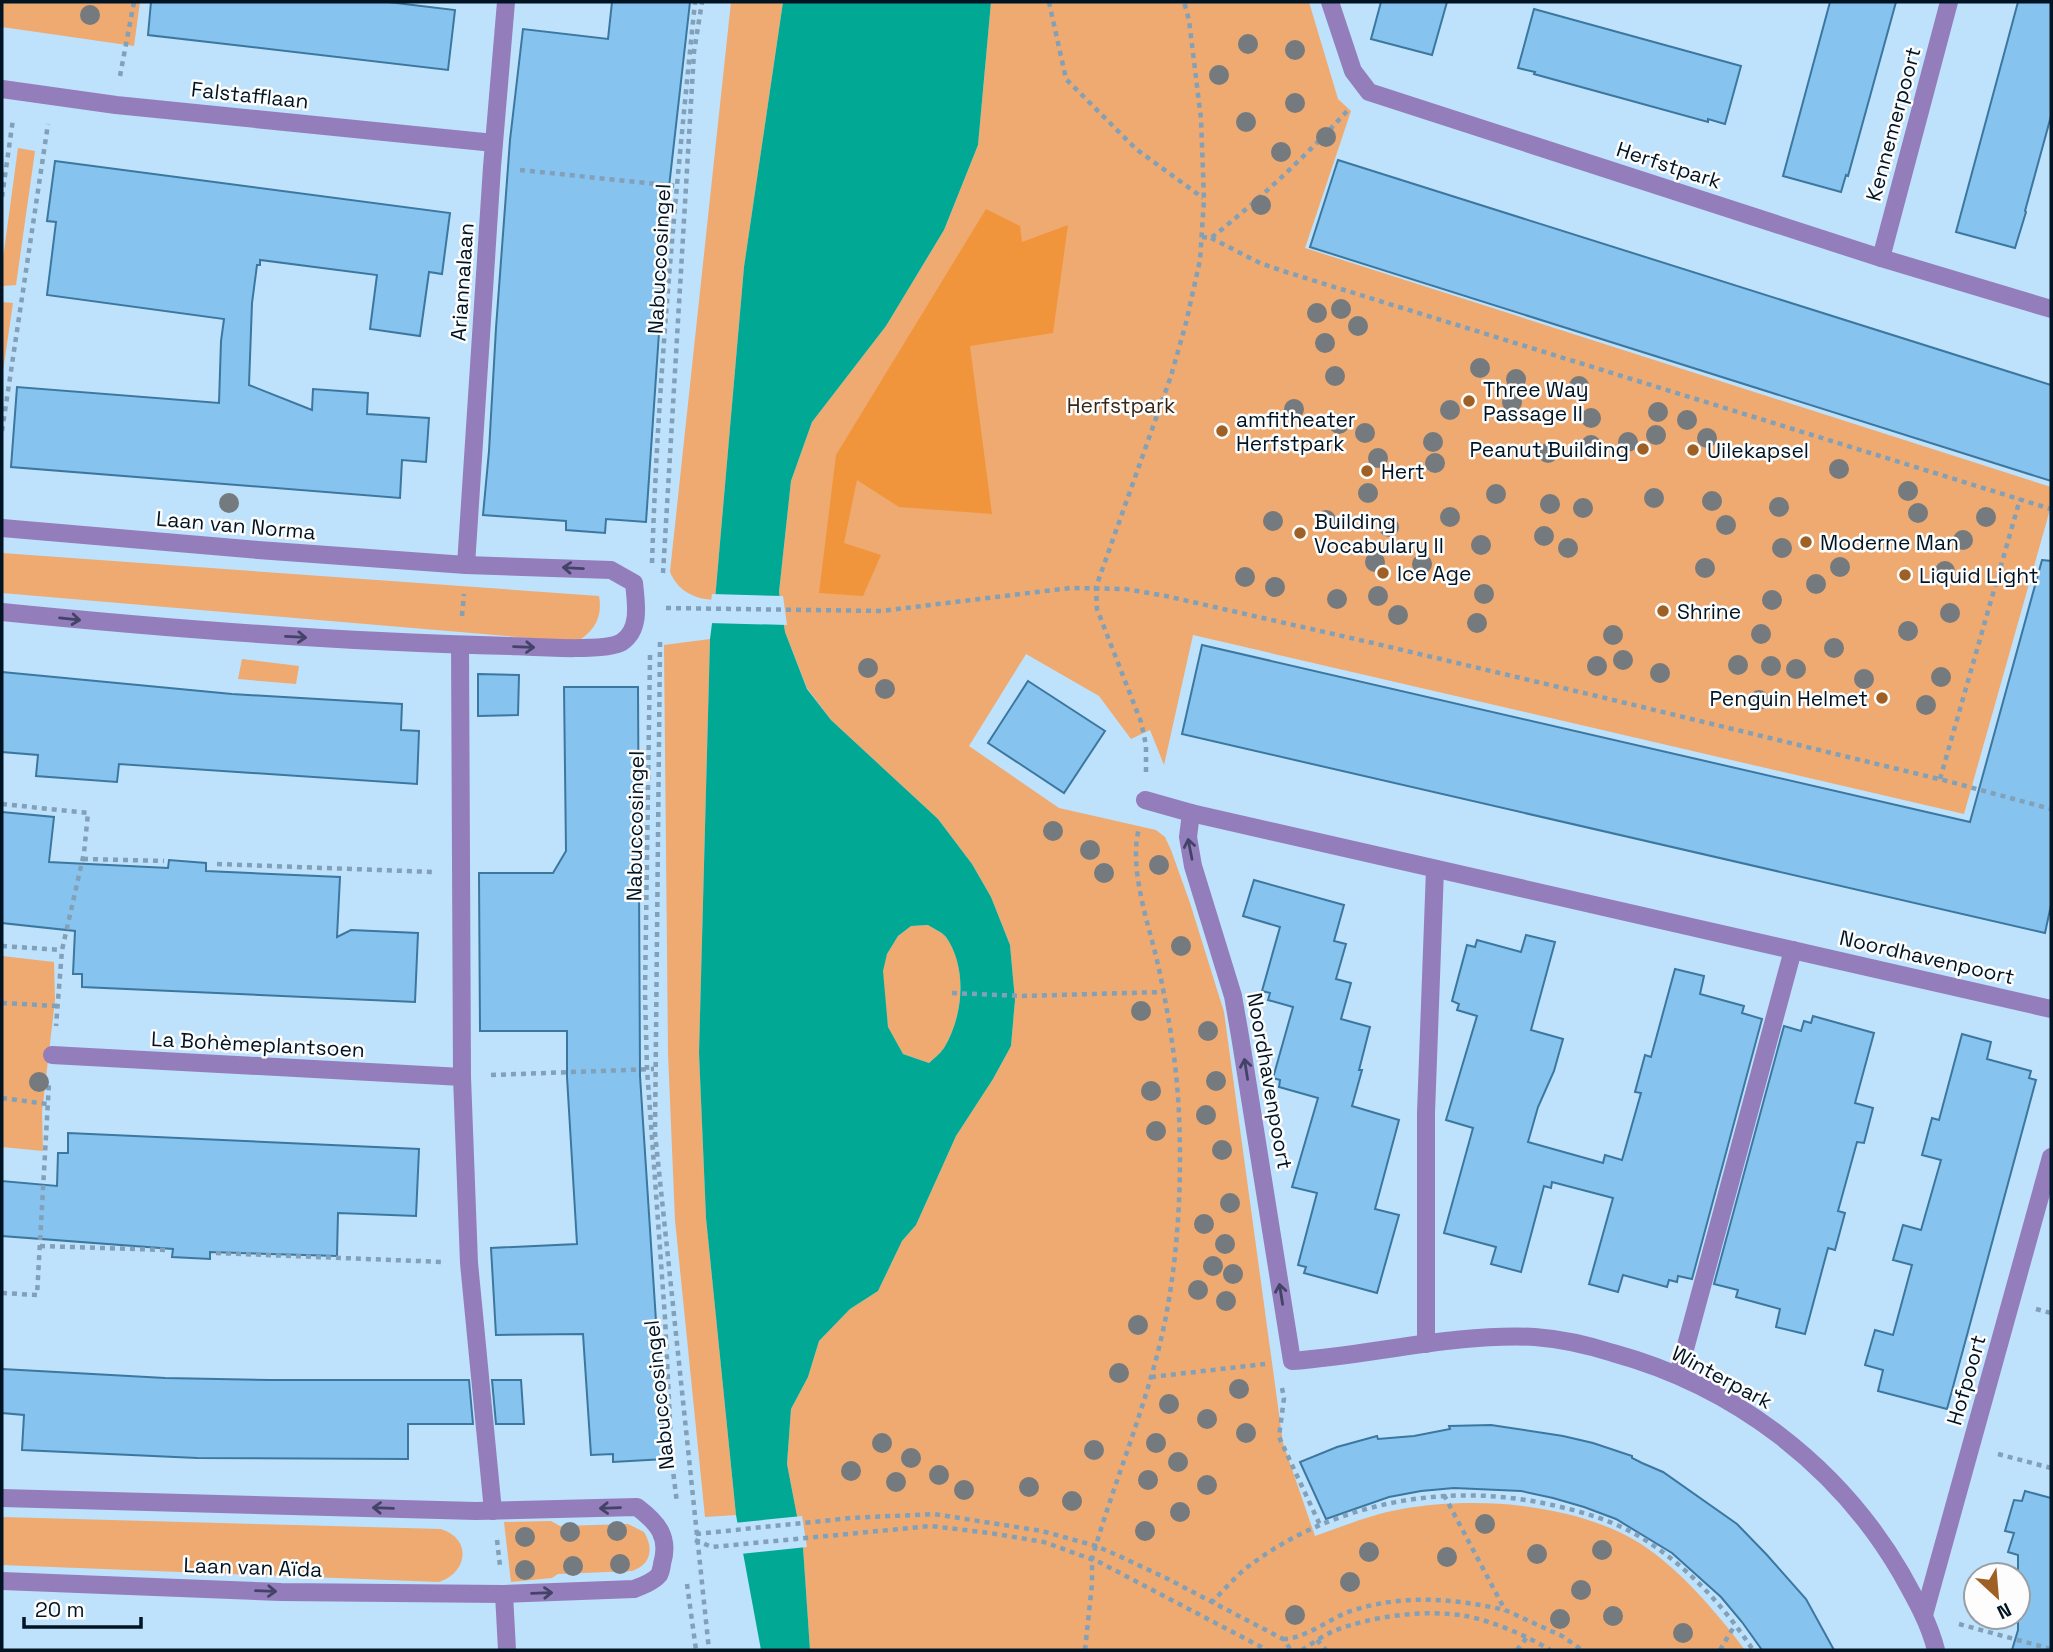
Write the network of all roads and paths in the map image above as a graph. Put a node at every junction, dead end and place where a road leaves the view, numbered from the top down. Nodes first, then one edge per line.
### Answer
1 (134, 2) edge
2 (506, 2) edge
3 (695, 2) edge
4 (702, 2) edge
5 (1049, 2) edge
6 (1330, 2) edge
7 (1949, 2) edge
8 (10, 90) edge
9 (52, 96) junction
10 (116, 104) junction
11 (1351, 106) dead end
12 (495, 143) junction
13 (516, 169) dead end
14 (676, 186) junction
15 (2, 198) edge
16 (1204, 199) dead end
17 (1202, 237) dead end
18 (1211, 238) junction
19 (1881, 258) junction
20 (2051, 309) edge
21 (2, 432) edge
22 (2020, 499) junction
23 (2051, 509) edge
24 (2, 528) edge
25 (466, 565) junction
26 (652, 570) dead end
27 (662, 581) dead end
28 (681, 608) dead end
29 (2, 612) edge
30 (660, 637) dead end
31 (460, 645) junction
32 (650, 650) dead end
33 (1940, 779) junction
34 (1145, 800) dead end
35 (2051, 809) edge
36 (1191, 814) junction
37 (83, 859) dead end
38 (164, 860) dead end
39 (217, 864) dead end
40 (1435, 869) junction
41 (461, 873) junction
42 (2, 946) edge
43 (62, 950) dead end
44 (1793, 950) junction
45 (1163, 992) dead end
46 (952, 993) dead end
47 (2, 1003) edge
48 (58, 1006) dead end
49 (2051, 1009) edge
50 (52, 1055) dead end
51 (647, 1069) junction
52 (654, 1069) junction
53 (462, 1077) junction
54 (2, 1098) edge
55 (47, 1104) dead end
56 (2051, 1157) edge
57 (40, 1246) dead end
58 (166, 1250) dead end
59 (216, 1253) dead end
60 (469, 1263) junction
61 (1426, 1344) junction
62 (1285, 1362) junction
63 (1678, 1375) junction
64 (1151, 1377) dead end
65 (1971, 1447) junction
66 (2051, 1468) edge
67 (1444, 1495) junction
68 (2, 1498) edge
69 (678, 1510) dead end
70 (494, 1511) junction
71 (1320, 1525) junction
72 (696, 1534) junction
73 (712, 1547) dead end
74 (687, 1580) dead end
75 (2, 1581) edge
76 (504, 1594) junction
77 (1211, 1603) junction
78 (1505, 1610) junction
79 (1924, 1615) junction
80 (1735, 1625) junction
81 (1528, 1636) junction
82 (1283, 1639) junction
83 (1317, 1640) junction
84 (2051, 1649) edge
85 (507, 1650) edge
86 (696, 1650) edge
87 (709, 1650) edge
88 (1267, 1650) edge
89 (1291, 1650) edge
90 (1302, 1650) edge
91 (1326, 1650) edge
92 (1517, 1650) edge
93 (1550, 1650) edge
94 (1581, 1650) edge
95 (1720, 1650) edge
96 (1753, 1650) edge
97 (1936, 1650) edge

1 - 10 path
2 - 12 street, Ariannalaan
3 - 14 path
4 - 27 path, Nabuccosingel
5 - 16 path
6 - 19 street, Herfstpark
7 - 19 street, Kennemerpoort
8 - 9 street, Falstafflaan
8 - 15 path
9 - 10 street, Falstafflaan
9 - 21 path
10 - 12 street, Falstafflaan
11 - 18 path
12 - 25 street, Ariannalaan
13 - 14 path
14 - 26 path
17 - 18 path
18 - 22 path
19 - 20 street, Herfstpark
22 - 23 path
22 - 33 path
24 - 25 street, Laan van Norma
25 - 31 path
31 -> 25 street, Laan van Norma
28 - 33 path
29 -> 31 street, Laan van Norma
30 - 52 path, Nabuccosingel
31 - 41 street
32 - 51 path
33 - 35 path
34 - 36 street, Noordhavenpoort
36 - 40 street, Noordhavenpoort
62 -> 36 street, Noordhavenpoort
37 - 38 path
39 - 41 path
40 - 44 street, Noordhavenpoort
40 - 61 street
41 - 53 street
42 - 43 path
44 - 49 street, Noordhavenpoort
44 - 63 street
45 - 46 path
47 - 48 path
50 - 53 street, La Bohèmeplantsoen
51 - 52 path
51 - 53 path
51 - 69 path
52 - 72 path, Nabuccosingel
53 - 60 street
54 - 55 path
56 - 65 street, Hofpoort
57 - 58 path
59 - 60 path
60 - 70 street
61 - 62 street, Winterpark
61 - 63 street, Winterpark
62 - 64 path
62 - 71 path
63 - 79 street, Winterpark
65 - 66 path
65 - 79 street, Hofpoort
67 - 71 path
67 - 78 path
67 - 80 path
70 -> 68 street, Laan van Aïda
70 - 76 path
76 -> 70 street, Laan van Aïda
71 - 77 path
72 - 77 path
72 - 87 path, Nabuccosingel
73 - 88 path
74 - 86 path
75 -> 76 street, Laan van Aïda
76 - 85 street
77 - 82 path
78 - 82 path
78 - 94 path
79 - 84 path
79 - 97 street, Winterpark
80 - 95 path
80 - 96 path
81 - 83 path
81 - 92 path
81 - 93 path
82 - 89 path
83 - 90 path
83 - 91 path

